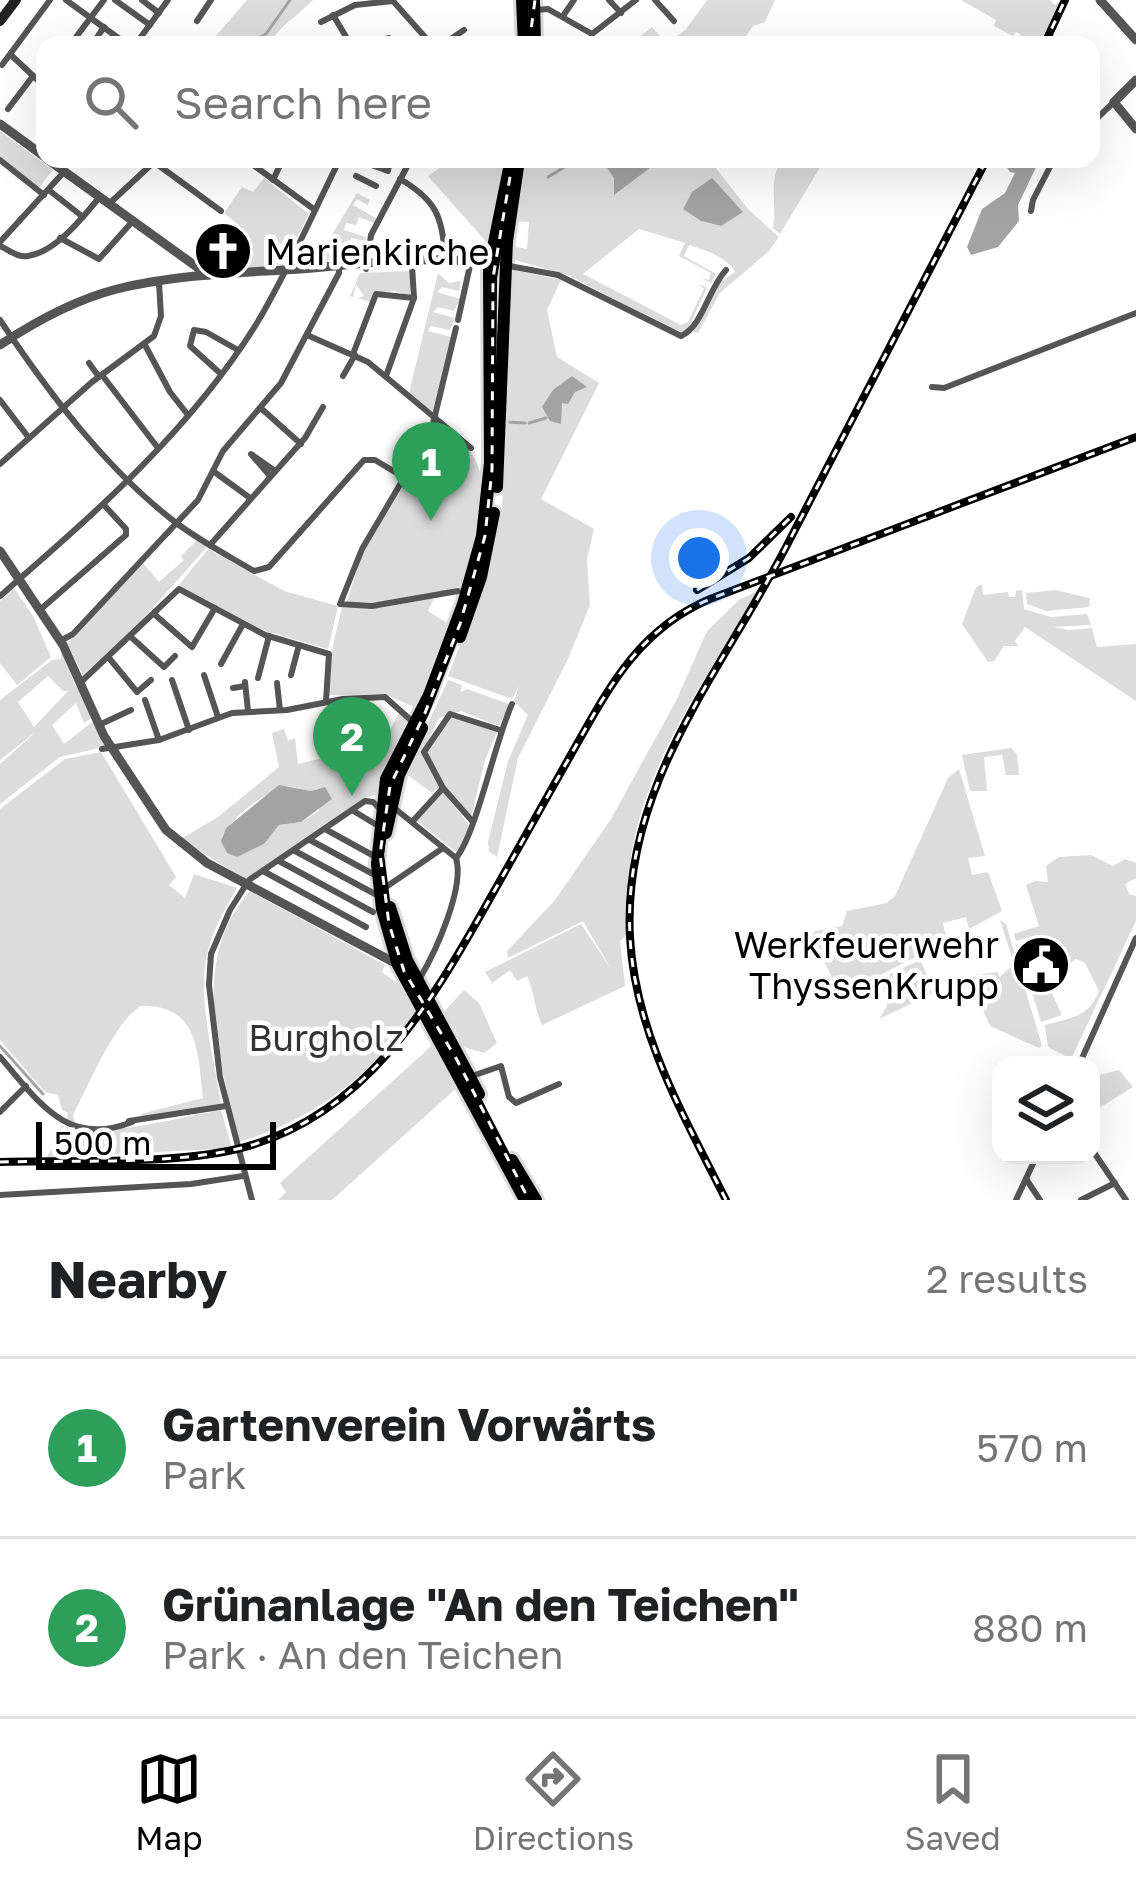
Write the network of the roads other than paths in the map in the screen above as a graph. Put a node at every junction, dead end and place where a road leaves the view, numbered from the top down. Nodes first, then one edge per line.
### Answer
1 (16, 0) edge
2 (50, 0) edge
3 (66, 0) edge
4 (104, 0) edge
5 (115, 0) edge
6 (142, 0) edge
7 (168, 0) edge
8 (523, 0) edge
9 (574, 0) edge
10 (609, 0) edge
11 (636, 0) edge
12 (655, 0) edge
13 (1100, 0) edge
14 (206, 2) edge
15 (535, 3) edge
16 (159, 13) junction
17 (621, 13) junction
18 (333, 15) junction
19 (563, 16) junction
20 (91, 17) junction
21 (0, 21) edge
22 (197, 21) dead end
23 (674, 21) dead end
24 (321, 22) dead end
25 (150, 25) junction
26 (104, 27) junction
27 (464, 30) dead end
28 (77, 36) edge
29 (98, 36) edge
30 (118, 36) edge
31 (140, 36) edge
32 (346, 36) edge
33 (424, 36) edge
34 (455, 36) edge
35 (524, 36) edge
36 (535, 36) edge
37 (1136, 40) edge
38 (12, 56) junction
39 (2, 65) edge
40 (33, 76) junction
41 (36, 78) edge
42 (1118, 103) joint
43 (8, 109) dead end
44 (1100, 117) edge
45 (0, 124) edge
46 (1136, 126) edge
47 (36, 150) edge
48 (0, 160) edge
49 (59, 168) edge
50 (145, 168) edge
51 (165, 168) edge
52 (256, 168) edge
53 (279, 168) edge
54 (335, 168) edge
55 (372, 168) edge
56 (406, 168) edge
57 (513, 168) edge
58 (514, 168) edge
59 (1049, 168) edge
60 (64, 172) junction
61 (356, 176) dead end
62 (400, 178) junction
63 (273, 180) junction
64 (365, 181) junction
65 (376, 186) dead end
66 (47, 194) junction
67 (104, 202) junction
68 (314, 210) junction
69 (1031, 211) dead end
70 (221, 212) dead end
71 (83, 218) junction
72 (0, 221) edge
73 (131, 222) junction
74 (9, 234) junction
75 (60, 238) junction
76 (0, 244) edge
77 (183, 260) junction
78 (445, 260) junction
79 (506, 260) junction
80 (470, 264) junction
81 (490, 265) junction
82 (366, 266) junction
83 (412, 266) junction
84 (339, 268) junction
85 (726, 270) dead end
86 (283, 272) junction
87 (210, 275) junction
88 (188, 279) junction
89 (160, 283) junction
90 (414, 298) junction
91 (1136, 314) edge
92 (0, 320) edge
93 (307, 335) junction
94 (12, 337) junction
95 (0, 345) edge
96 (145, 345) junction
97 (238, 350) junction
98 (354, 355) junction
99 (89, 363) dead end
100 (221, 374) junction
101 (100, 376) junction
102 (343, 376) dead end
103 (386, 376) junction
104 (932, 387) dead end
105 (0, 400) edge
106 (323, 406) dead end
107 (63, 408) junction
108 (262, 410) junction
109 (188, 415) junction
110 (436, 418) junction
111 (29, 439) junction
112 (301, 444) junction
113 (471, 448) dead end
114 (159, 449) junction
115 (0, 464) edge
116 (213, 470) junction
117 (405, 478) junction
118 (130, 481) junction
119 (250, 498) junction
120 (104, 505) junction
121 (178, 524) junction
122 (210, 545) junction
123 (0, 550) edge
124 (21, 578) junction
125 (458, 591) dead end
126 (0, 596) edge
127 (215, 608) junction
128 (40, 609) junction
129 (154, 614) junction
130 (243, 624) junction
131 (269, 637) junction
132 (132, 638) junction
133 (60, 641) junction
134 (299, 645) junction
135 (175, 656) dead end
136 (109, 658) junction
137 (221, 664) dead end
138 (204, 675) dead end
139 (291, 675) dead end
140 (258, 678) dead end
141 (151, 680) dead end
142 (172, 680) dead end
143 (81, 682) junction
144 (277, 683) dead end
145 (233, 688) dead end
146 (158, 700) dead end
147 (326, 701) junction
148 (512, 704) dead end
149 (131, 710) dead end
150 (280, 710) junction
151 (248, 711) junction
152 (218, 718) junction
153 (415, 724) junction
154 (99, 725) junction
155 (189, 730) junction
156 (500, 730) junction
157 (159, 740) junction
158 (107, 749) junction
159 (442, 788) junction
160 (384, 805) junction
161 (352, 810) junction
162 (412, 822) junction
163 (472, 822) junction
164 (375, 824) dead end
165 (326, 830) junction
166 (310, 840) junction
167 (443, 848) junction
168 (295, 850) junction
169 (374, 856) dead end
170 (456, 858) junction
171 (279, 861) junction
172 (262, 871) junction
173 (374, 874) dead end
174 (246, 885) junction
175 (381, 890) junction
176 (374, 912) dead end
177 (365, 927) dead end
178 (1136, 938) edge
179 (394, 944) junction
180 (371, 952) junction
181 (398, 965) junction
182 (418, 980) junction
183 (431, 1013) junction
184 (1083, 1056) edge
185 (0, 1058) edge
186 (467, 1078) junction
187 (559, 1084) dead end
188 (26, 1086) junction
189 (226, 1106) junction
190 (0, 1112) edge
191 (1100, 1161) edge
192 (1033, 1164) edge
193 (243, 1176) junction
194 (1026, 1179) junction
195 (1115, 1183) junction
196 (0, 1195) edge
197 (252, 1200) edge
198 (525, 1200) edge
199 (536, 1200) edge
200 (1016, 1200) edge
201 (1040, 1200) edge
202 (1081, 1200) edge
203 (1126, 1200) edge

1 - 21 main road
2 - 38 street
3 - 20 street
4 - 20 street
5 - 25 street
6 - 16 street
7 - 16 street
8 - 35 main road
9 - 19 street
10 - 17 street
11 - 17 street
12 - 23 street
13 - 37 street
14 - 22 street
15 - 19 street
15 - 36 main road
16 - 25 street
17 - 19 street
18 - 24 street
18 - 32 street
18 - 33 street
20 - 26 street
20 - 28 street
25 - 31 street
26 - 29 street
26 - 30 street
27 - 34 street
38 - 39 street
38 - 40 street
40 - 41 street
40 - 43 street
42 - 44 street
42 - 46 street
45 - 47 street
48 - 66 street
49 - 60 street
50 - 67 street
51 - 70 street
52 - 63 street
53 - 63 street
54 - 68 street
55 - 64 street
56 - 62 street
57 - 81 main road
58 - 79 main road
59 - 69 street
60 - 66 street
60 - 67 street
61 - 64 street
62 - 78 street
62 - 82 street
63 - 68 street
64 - 65 street
66 - 71 street
66 - 74 street
67 - 71 street
67 - 73 street
68 - 86 street
71 - 75 street
72 - 74 street
73 - 75 street
73 - 77 street
74 - 76 street
75 - 76 street
77 - 87 street
77 - 88 street
78 - 80 street
78 - 82 street
79 - 81 street
79 - 85 street
79 - 160 main road
80 - 81 street
80 - 83 street
80 - 110 street
81 - 153 main road
82 - 83 street
82 - 84 street
83 - 90 street
84 - 86 street
84 - 93 street
86 - 87 street
86 - 88 street
86 - 97 street
87 - 88 street
88 - 89 street
89 - 94 street
89 - 96 street
90 - 98 street
90 - 103 street
91 - 104 street
92 - 94 street
93 - 98 street
93 - 108 street
94 - 95 street
94 - 107 street
96 - 101 street
96 - 109 street
97 - 100 street
97 - 100 street
98 - 102 street
98 - 103 street
99 - 101 street
100 - 109 street
101 - 107 street
101 - 114 street
103 - 110 street
105 - 111 street
106 - 112 street
107 - 111 street
107 - 118 street
108 - 112 street
108 - 116 street
109 - 114 street
110 - 113 street
110 - 117 street
111 - 115 street
112 - 119 street
114 - 118 street
116 - 119 street
116 - 121 street
117 - 122 street
117 - 125 street
118 - 120 street
118 - 121 street
119 - 122 street
120 - 124 street
120 - 128 street
121 - 122 street
121 - 133 street
123 - 124 street
124 - 126 street
124 - 128 street
127 - 129 street
127 - 129 street
127 - 130 street
128 - 133 street
129 - 132 street
130 - 131 street
130 - 137 street
131 - 134 street
131 - 140 street
132 - 135 street
132 - 136 street
133 - 143 street
134 - 139 street
134 - 147 street
136 - 141 street
136 - 143 street
138 - 152 street
142 - 155 street
143 - 154 street
144 - 150 street
145 - 151 street
146 - 157 street
147 - 150 street
147 - 153 street
148 - 156 street
149 - 154 street
150 - 151 street
151 - 152 street
152 - 155 street
153 - 160 main road
154 - 158 street
155 - 157 street
156 - 159 street
156 - 163 street
157 - 158 street
158 - 174 street
159 - 162 street
159 - 163 street
160 - 161 street
160 - 162 street
160 - 175 main road
160 - 179 main road
161 - 164 street
161 - 165 street
162 - 167 street
163 - 170 street
165 - 166 street
165 - 169 street
166 - 168 street
166 - 173 street
167 - 170 street
167 - 175 street
168 - 171 street
168 - 175 street
170 - 182 street
171 - 172 street
171 - 176 street
172 - 174 street
172 - 177 street
174 - 180 street
174 - 189 street
175 - 179 main road
178 - 184 street
179 - 180 street
179 - 181 main road
179 - 182 main road
180 - 181 street
181 - 183 main road
182 - 183 main road
183 - 186 main road
185 - 188 street
186 - 187 street
186 - 198 main road
186 - 199 main road
188 - 189 street
188 - 190 street
189 - 193 street
191 - 195 street
192 - 194 street
193 - 196 street
193 - 197 street
194 - 200 street
194 - 201 street
195 - 202 street
195 - 203 street

